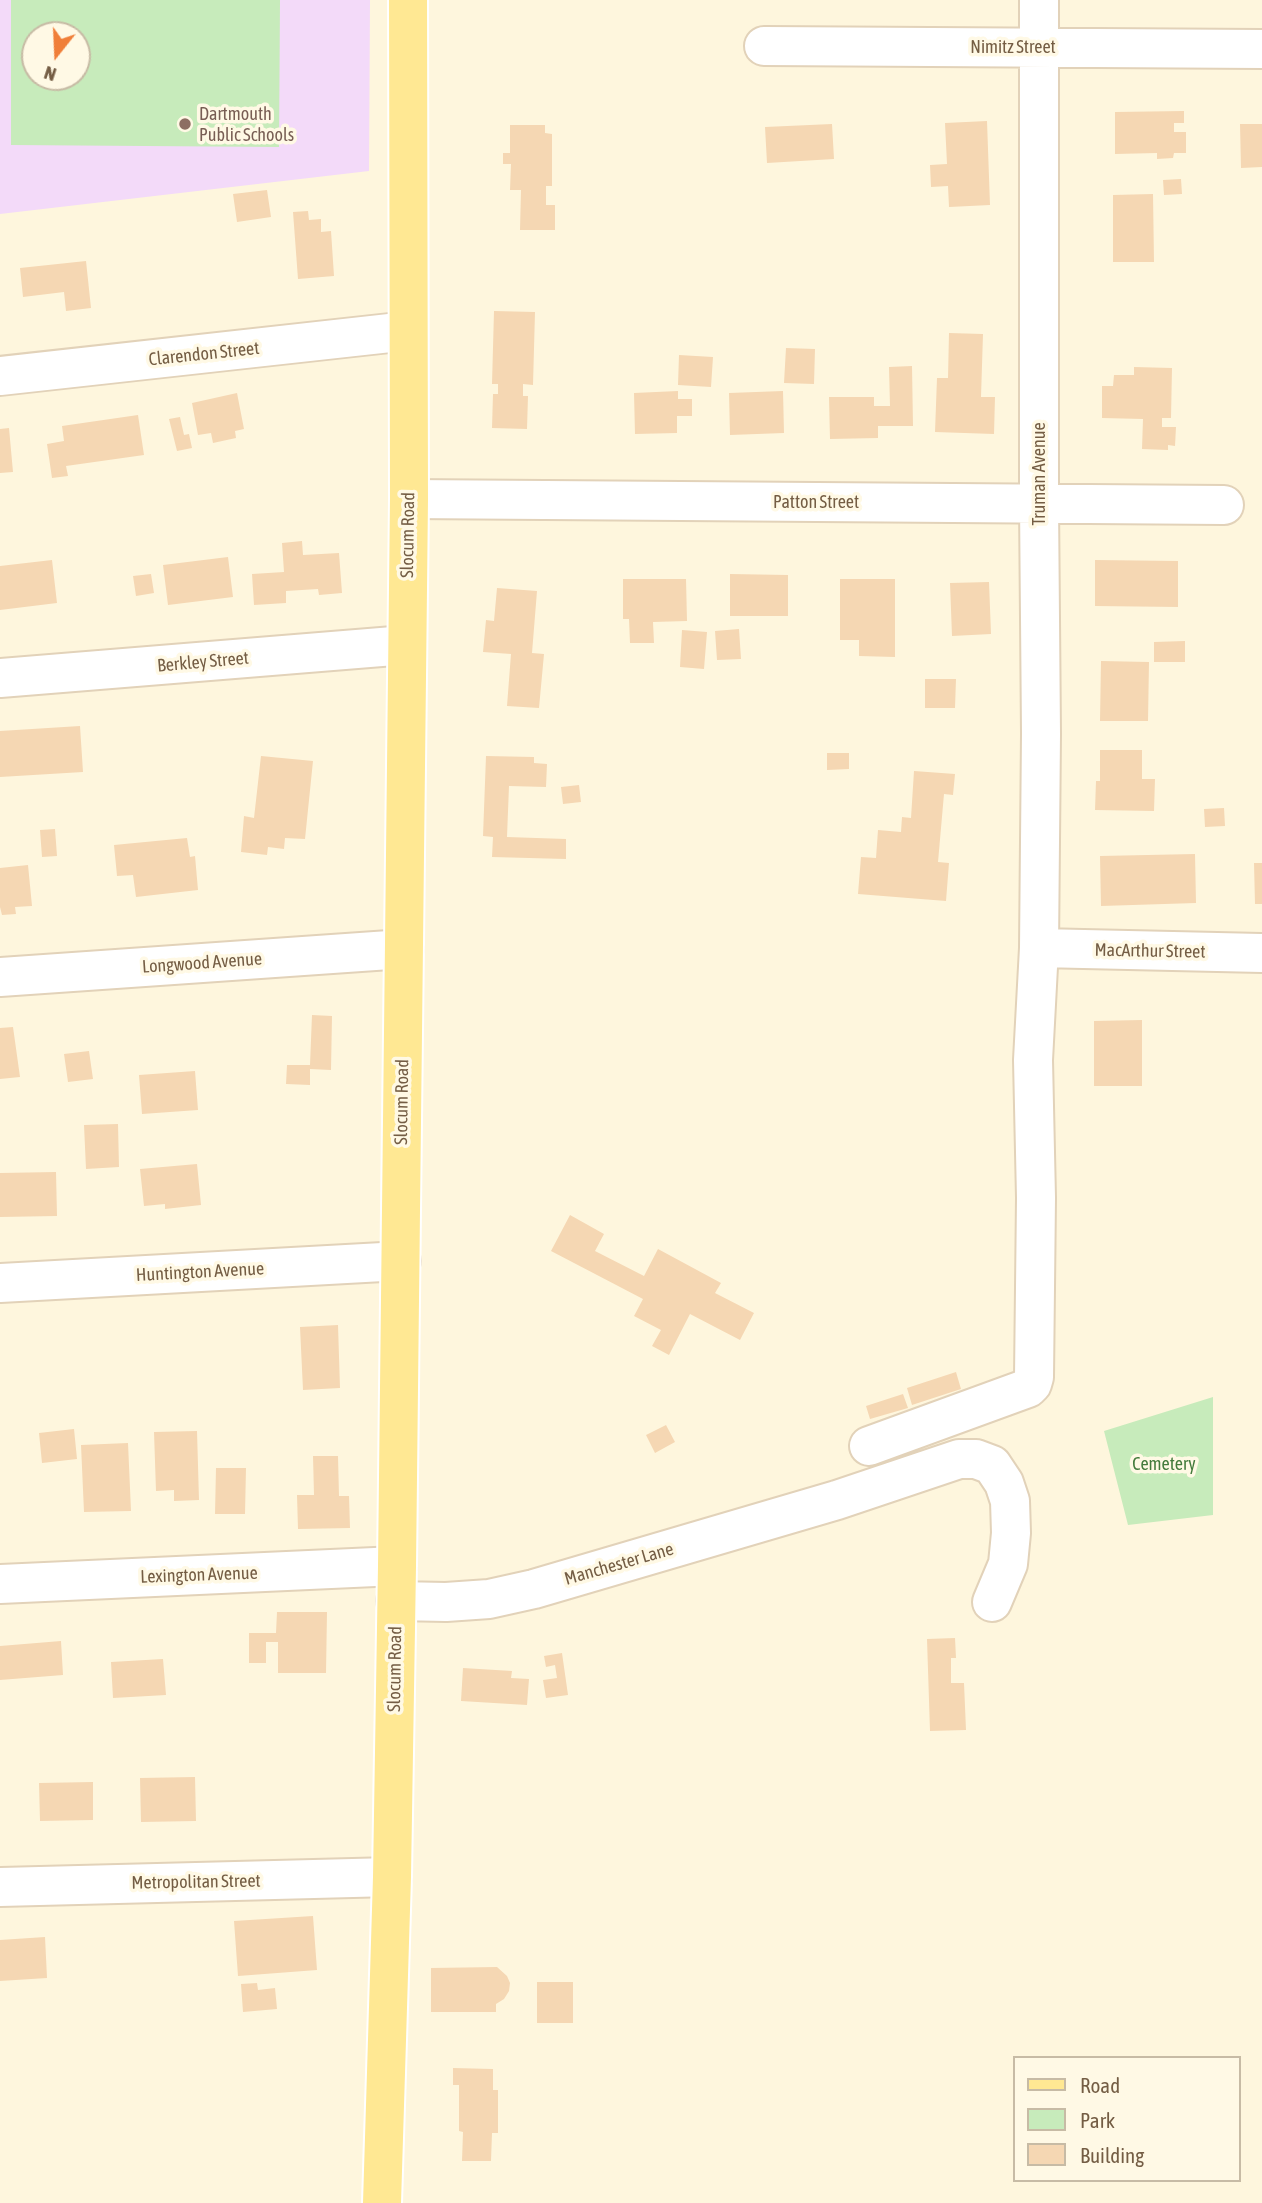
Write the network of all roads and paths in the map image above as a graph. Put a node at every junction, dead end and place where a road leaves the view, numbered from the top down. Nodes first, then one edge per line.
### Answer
1 (408, 0) edge
2 (1040, 0) edge
3 (765, 46) dead end
4 (1038, 48) junction
5 (1262, 49) edge
6 (408, 331) junction
7 (0, 376) edge
8 (409, 499) junction
9 (1039, 503) junction
10 (1224, 505) dead end
11 (406, 645) junction
12 (0, 678) edge
13 (1039, 948) junction
14 (404, 949) junction
15 (1262, 953) edge
16 (0, 977) edge
17 (401, 1261) junction
18 (0, 1283) edge
19 (869, 1446) dead end
20 (0, 1584) edge
21 (397, 1584) junction
22 (992, 1602) dead end
23 (392, 1877) junction
24 (0, 1887) edge
25 (382, 2203) edge

1 - 6 main road, Slocum Road
2 - 4 street, Truman Avenue
3 - 4 street, Nimitz Street
4 - 5 street, Nimitz Street
4 - 9 street, Truman Avenue
6 - 7 street, Clarendon Street
6 - 8 main road, Slocum Road
8 - 9 street, Patton Street
8 - 11 main road, Slocum Road
9 - 10 street, Patton Street
9 - 13 street, Truman Avenue
11 - 12 street, Berkley Street
11 - 14 main road, Slocum Road
13 - 15 street, MacArthur Street
13 - 19 street, Truman Avenue
14 - 16 street, Longwood Avenue
14 - 17 main road, Slocum Road
17 - 18 street, Huntington Avenue
17 - 21 main road, Slocum Road
20 - 21 street, Lexington Avenue
21 - 22 street, Manchester Lane
21 - 23 main road, Slocum Road
23 - 24 street, Metropolitan Street
23 - 25 main road, Slocum Road

